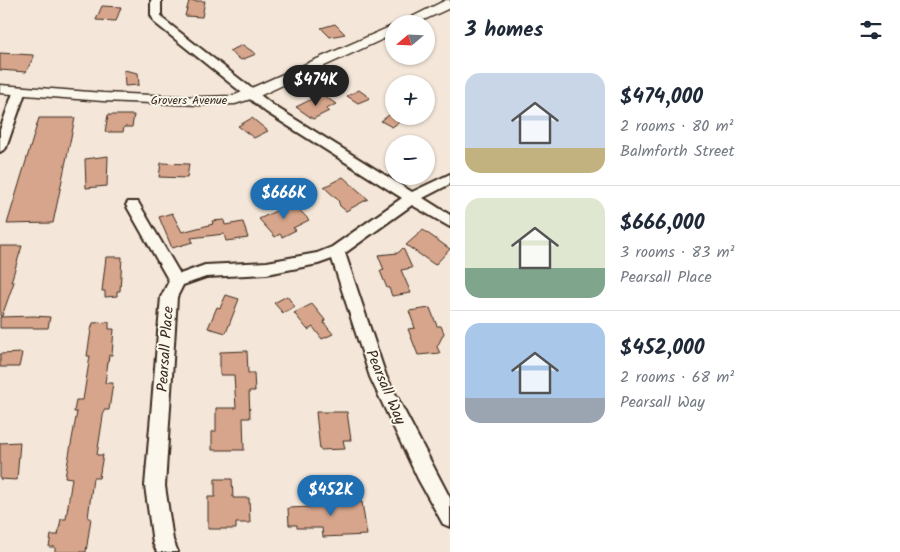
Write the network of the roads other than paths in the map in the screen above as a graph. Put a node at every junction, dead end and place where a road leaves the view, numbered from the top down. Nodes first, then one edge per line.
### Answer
1 (156, 0) edge
2 (450, 3) edge
3 (424, 15) edge
4 (385, 33) edge
5 (0, 89) edge
6 (20, 90) junction
7 (252, 94) junction
8 (0, 148) edge
9 (450, 178) edge
10 (412, 198) junction
11 (133, 205) dead end
12 (450, 222) edge
13 (337, 250) junction
14 (178, 281) junction
15 (450, 518) edge
16 (168, 552) edge

1 - 7 street
2 - 3 street
4 - 7 street, Grovers Avenue
5 - 6 street, Grovers Avenue
6 - 7 street, Grovers Avenue
6 - 8 street
7 - 10 street
9 - 10 street
10 - 12 street
10 - 13 street
11 - 14 street
13 - 14 street
13 - 15 street, Pearsall Way
14 - 16 street, Pearsall Place

